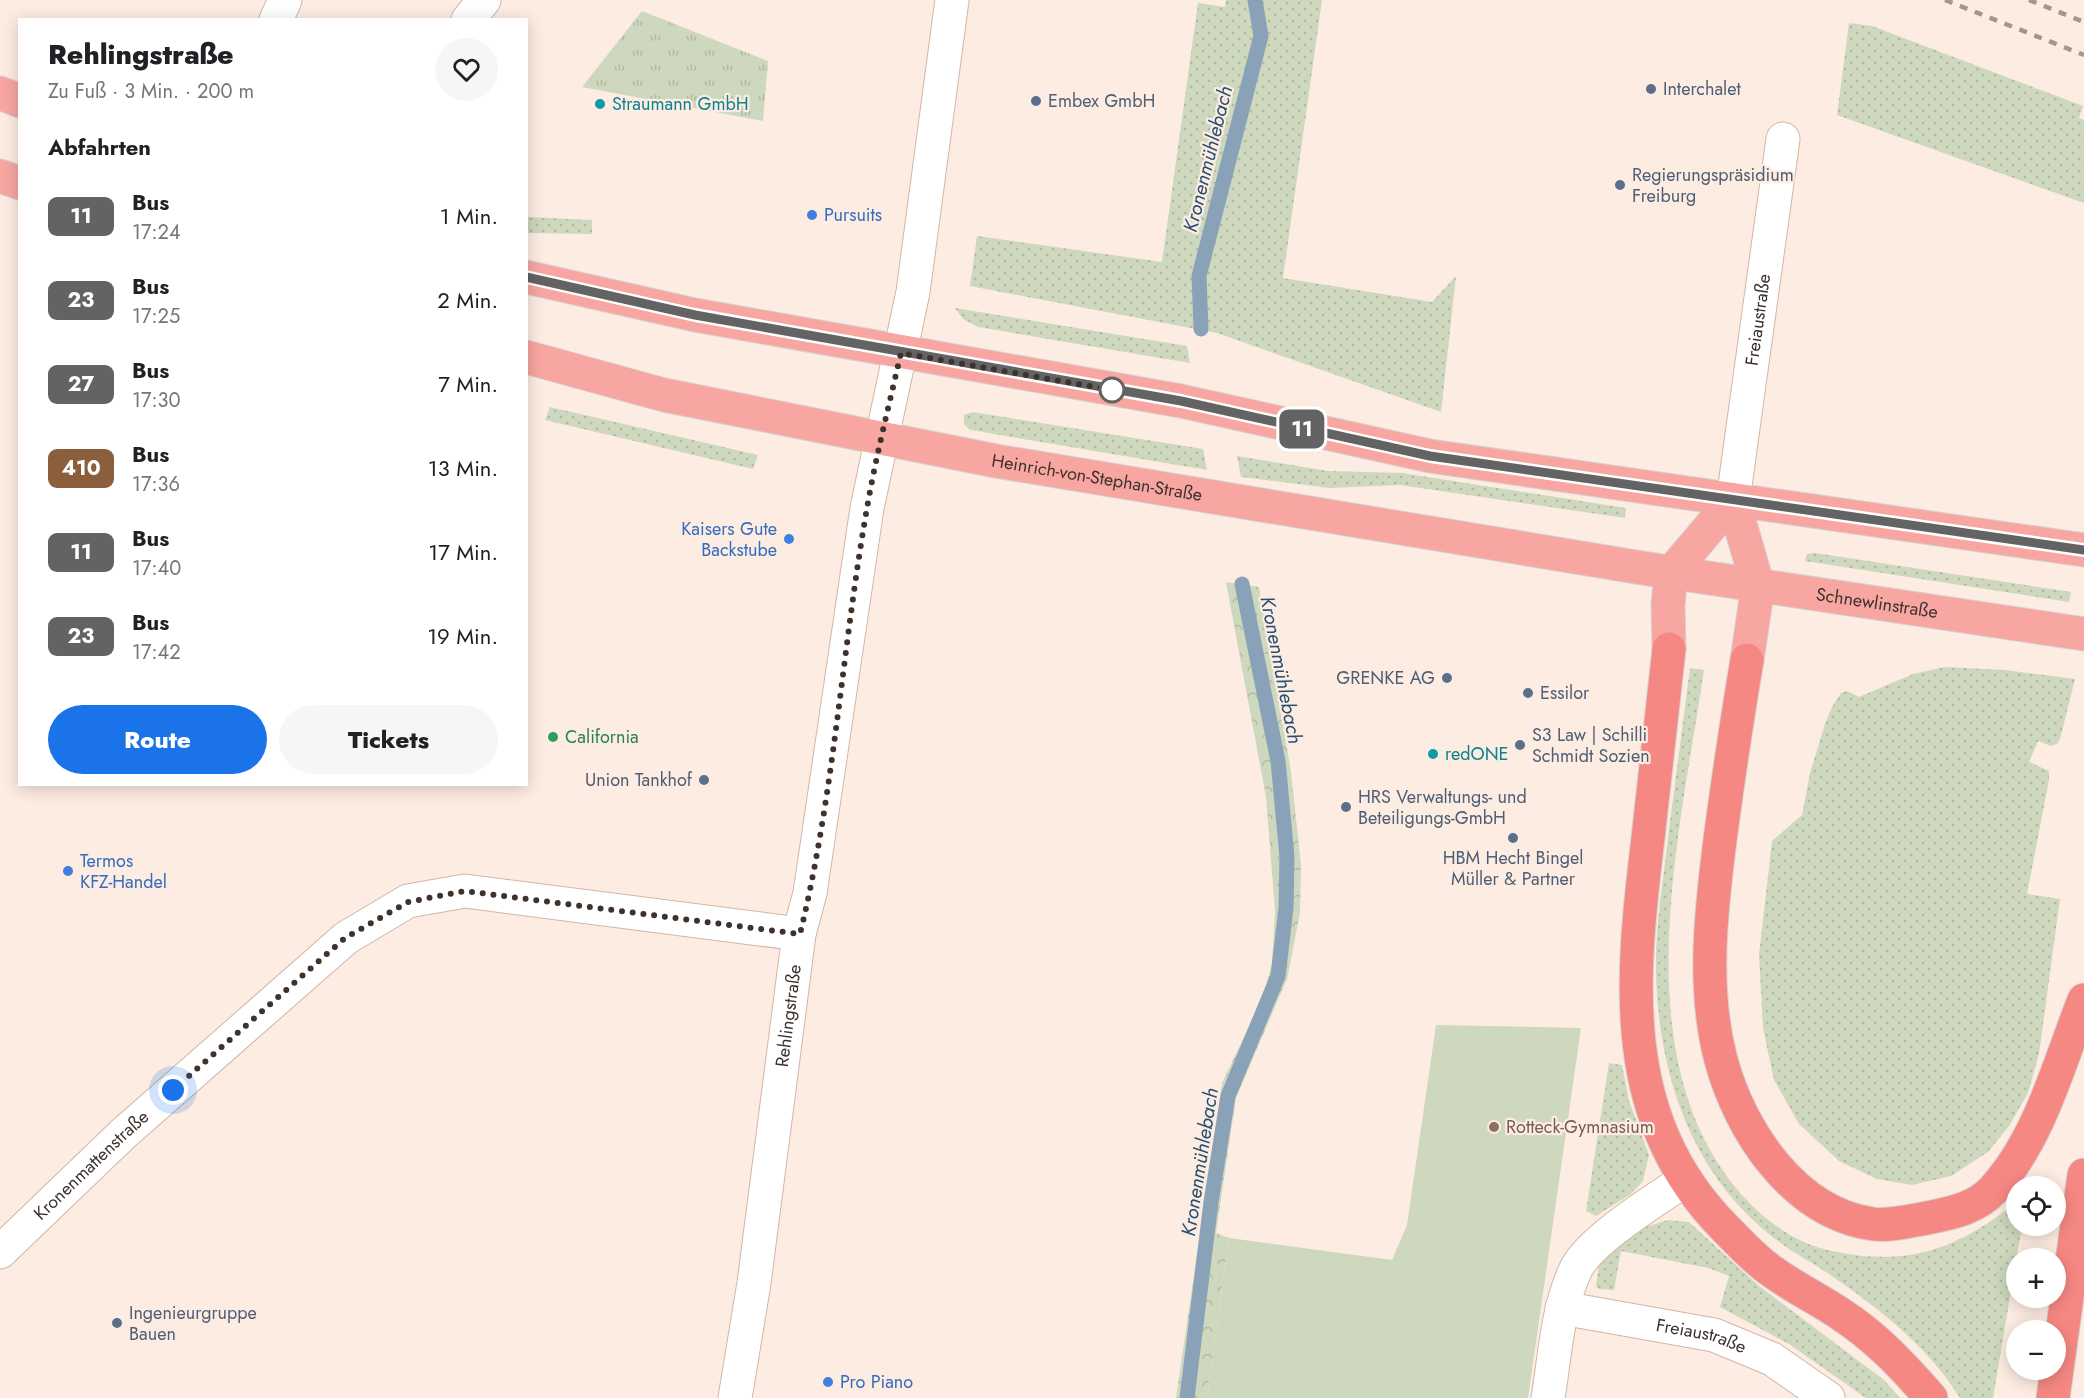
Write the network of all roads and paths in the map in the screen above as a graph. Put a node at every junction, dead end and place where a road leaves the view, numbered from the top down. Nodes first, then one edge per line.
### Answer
1 (285, 0) edge
2 (484, 0) edge
3 (952, 0) edge
4 (277, 18) edge
5 (470, 18) edge
6 (0, 93) edge
7 (18, 100) edge
8 (1783, 139) dead end
9 (0, 176) edge
10 (18, 182) edge
11 (528, 277) edge
12 (901, 353) junction
13 (528, 358) edge
14 (881, 438) junction
15 (1733, 500) junction
16 (2084, 550) edge
17 (1671, 573) junction
18 (1758, 586) junction
19 (2084, 634) edge
20 (1669, 649) joint
21 (1747, 660) joint
22 (800, 934) junction
23 (2084, 1000) edge
24 (2084, 1174) edge
25 (1685, 1180) junction
26 (0, 1252) edge
27 (1562, 1308) junction
28 (735, 1398) edge
29 (1548, 1398) edge
30 (1828, 1398) edge
31 (1931, 1398) edge
32 (2053, 1398) edge

1 - 4 street
2 - 5 street
3 - 12 street
6 - 7 main road
8 - 15 street, Freiaustraße
9 - 10 main road
11 - 12 main road
12 - 14 street, Rehlingstraße
12 - 15 main road
13 - 14 main road, Heinrich-von-Stephan-Straße
14 - 17 main road, Heinrich-von-Stephan-Straße
14 - 22 street, Rehlingstraße
15 - 16 main road
15 - 17 main road
15 - 18 main road
17 - 18 main road, Schnewlinstraße
17 - 20 main road
18 - 19 main road, Schnewlinstraße
18 - 21 main road
20 - 25 highway
21 - 23 highway
22 - 26 street, Kronenmattenstraße
22 - 28 street, Rehlingstraße
24 - 32 highway
25 - 27 street
25 - 31 highway
27 - 29 street
27 - 30 street, Freiaustraße

